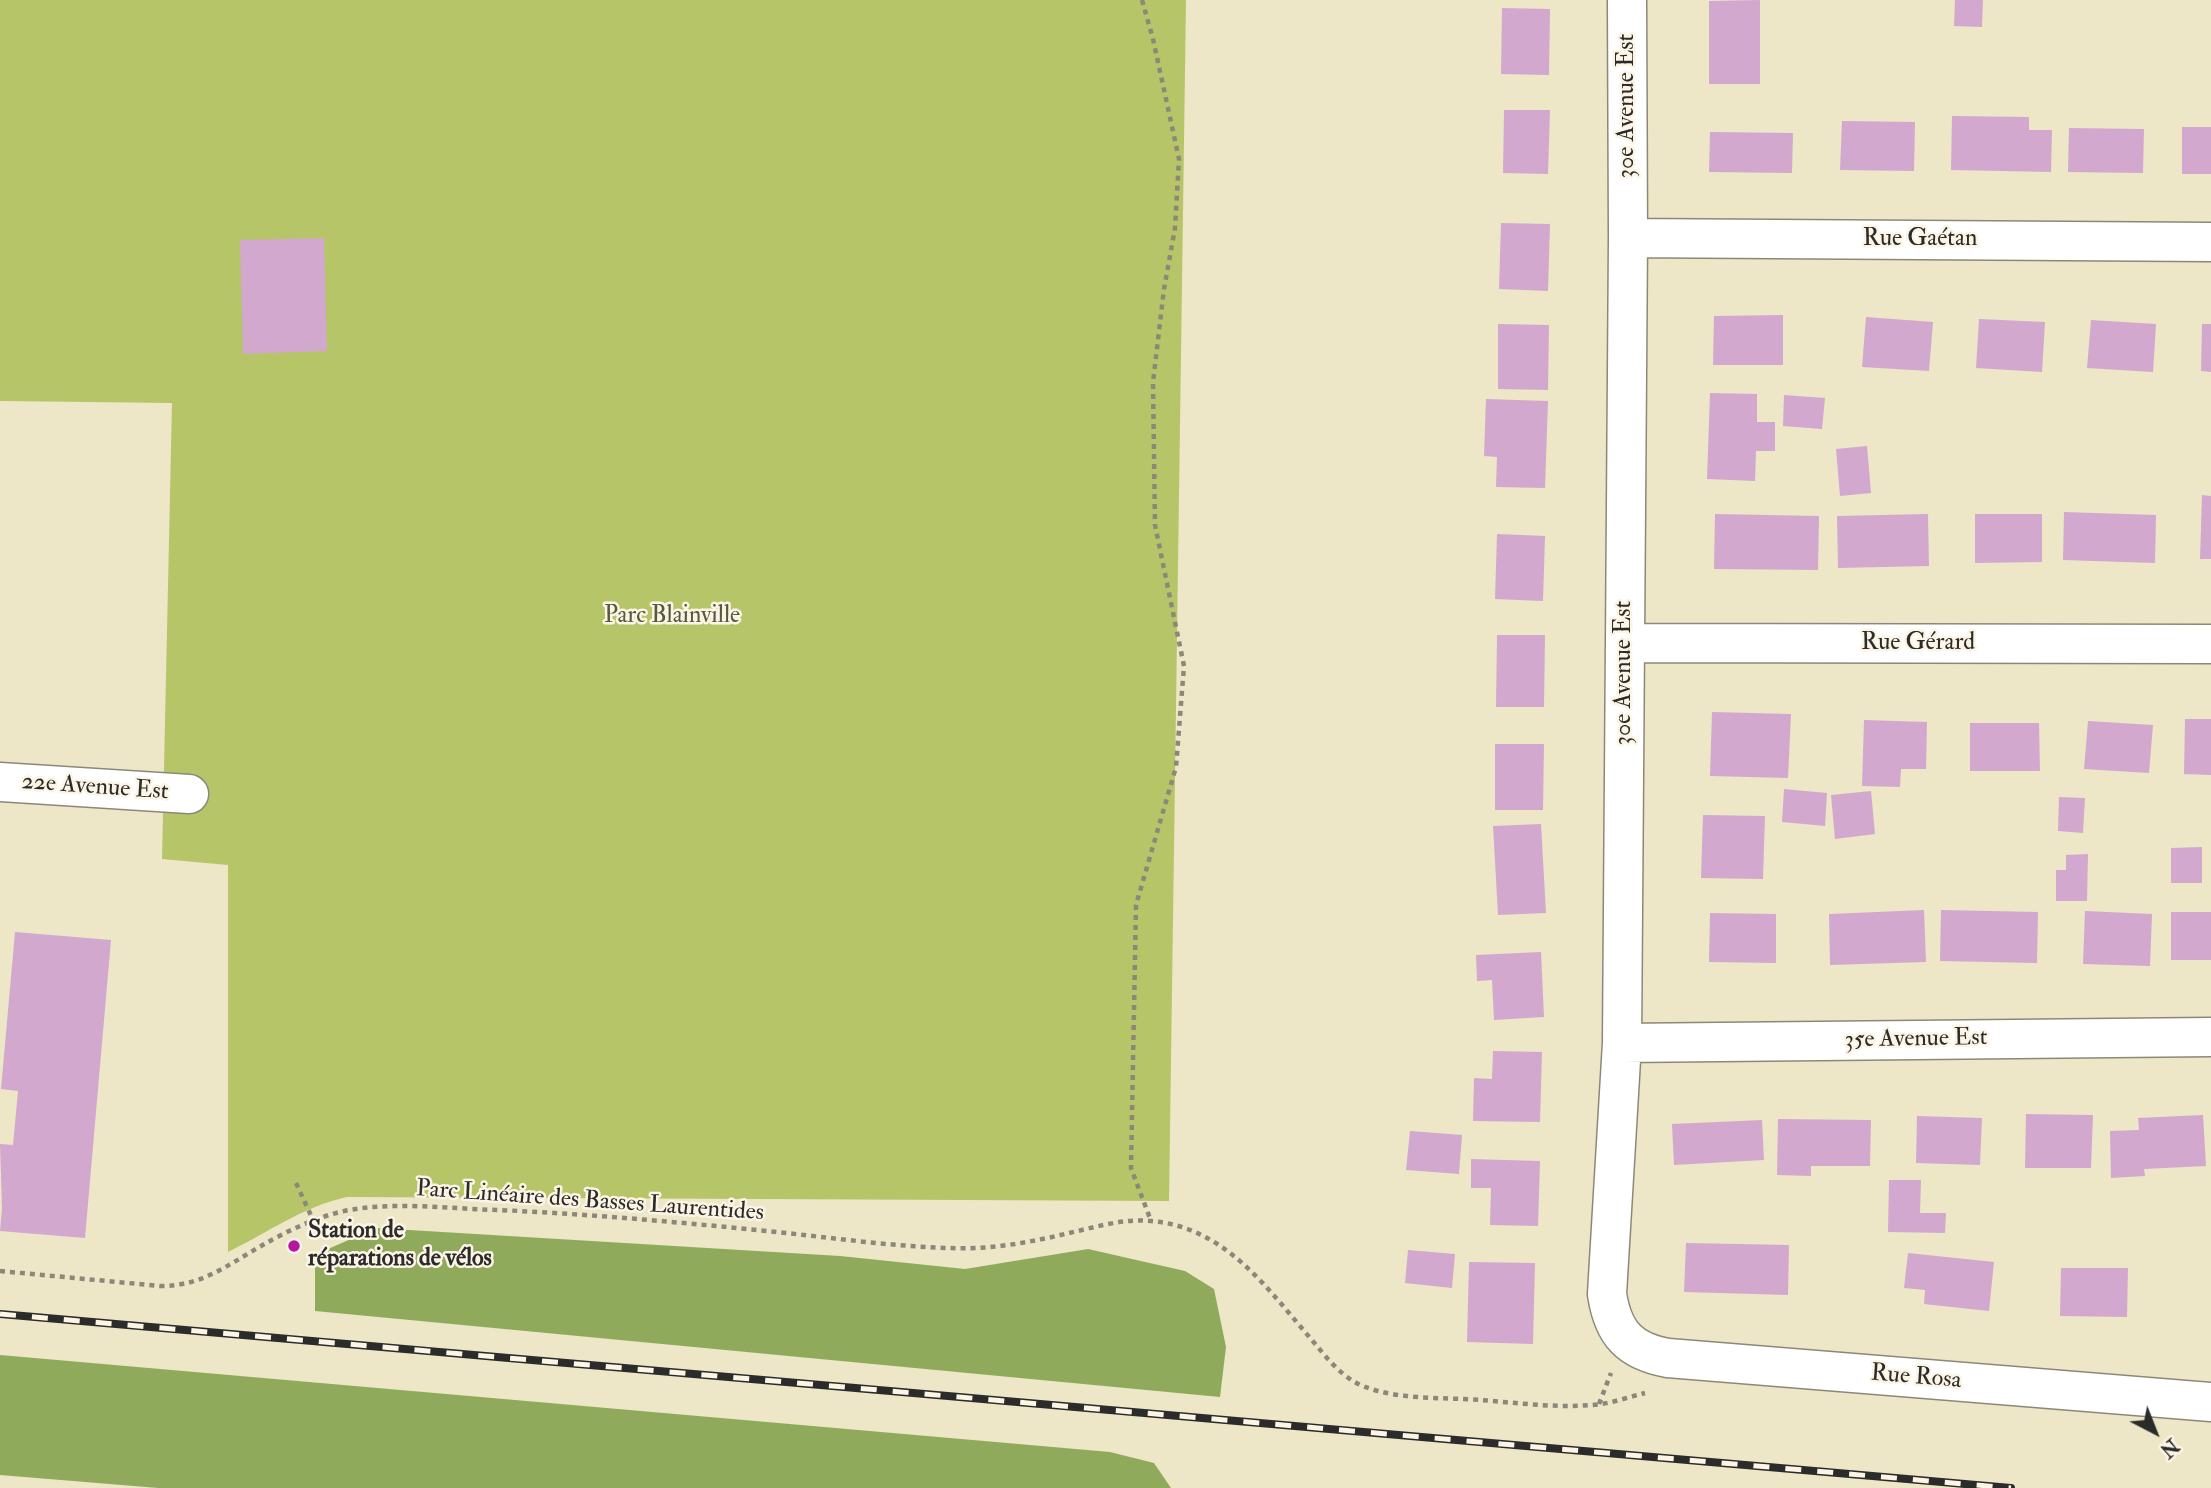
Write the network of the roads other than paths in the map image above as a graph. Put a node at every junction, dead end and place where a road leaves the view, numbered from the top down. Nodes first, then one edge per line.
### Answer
1 (1627, 0) edge
2 (1628, 238) junction
3 (2211, 242) edge
4 (1625, 643) junction
5 (2211, 644) edge
6 (0, 782) edge
7 (189, 794) dead end
8 (2211, 1037) edge
9 (1622, 1043) junction
10 (1619, 1356) joint
11 (2211, 1402) edge

1 - 2 street, 30e Avenue Est
2 - 3 street, Rue Gaétan
2 - 4 street, 30e Avenue Est
4 - 5 street, Rue Gérard
4 - 9 street, 30e Avenue Est
6 - 7 street, 22e Avenue Est
8 - 9 street, 35e Avenue Est
9 - 10 street, 30e Avenue Est
10 - 11 street, Rue Rosa

